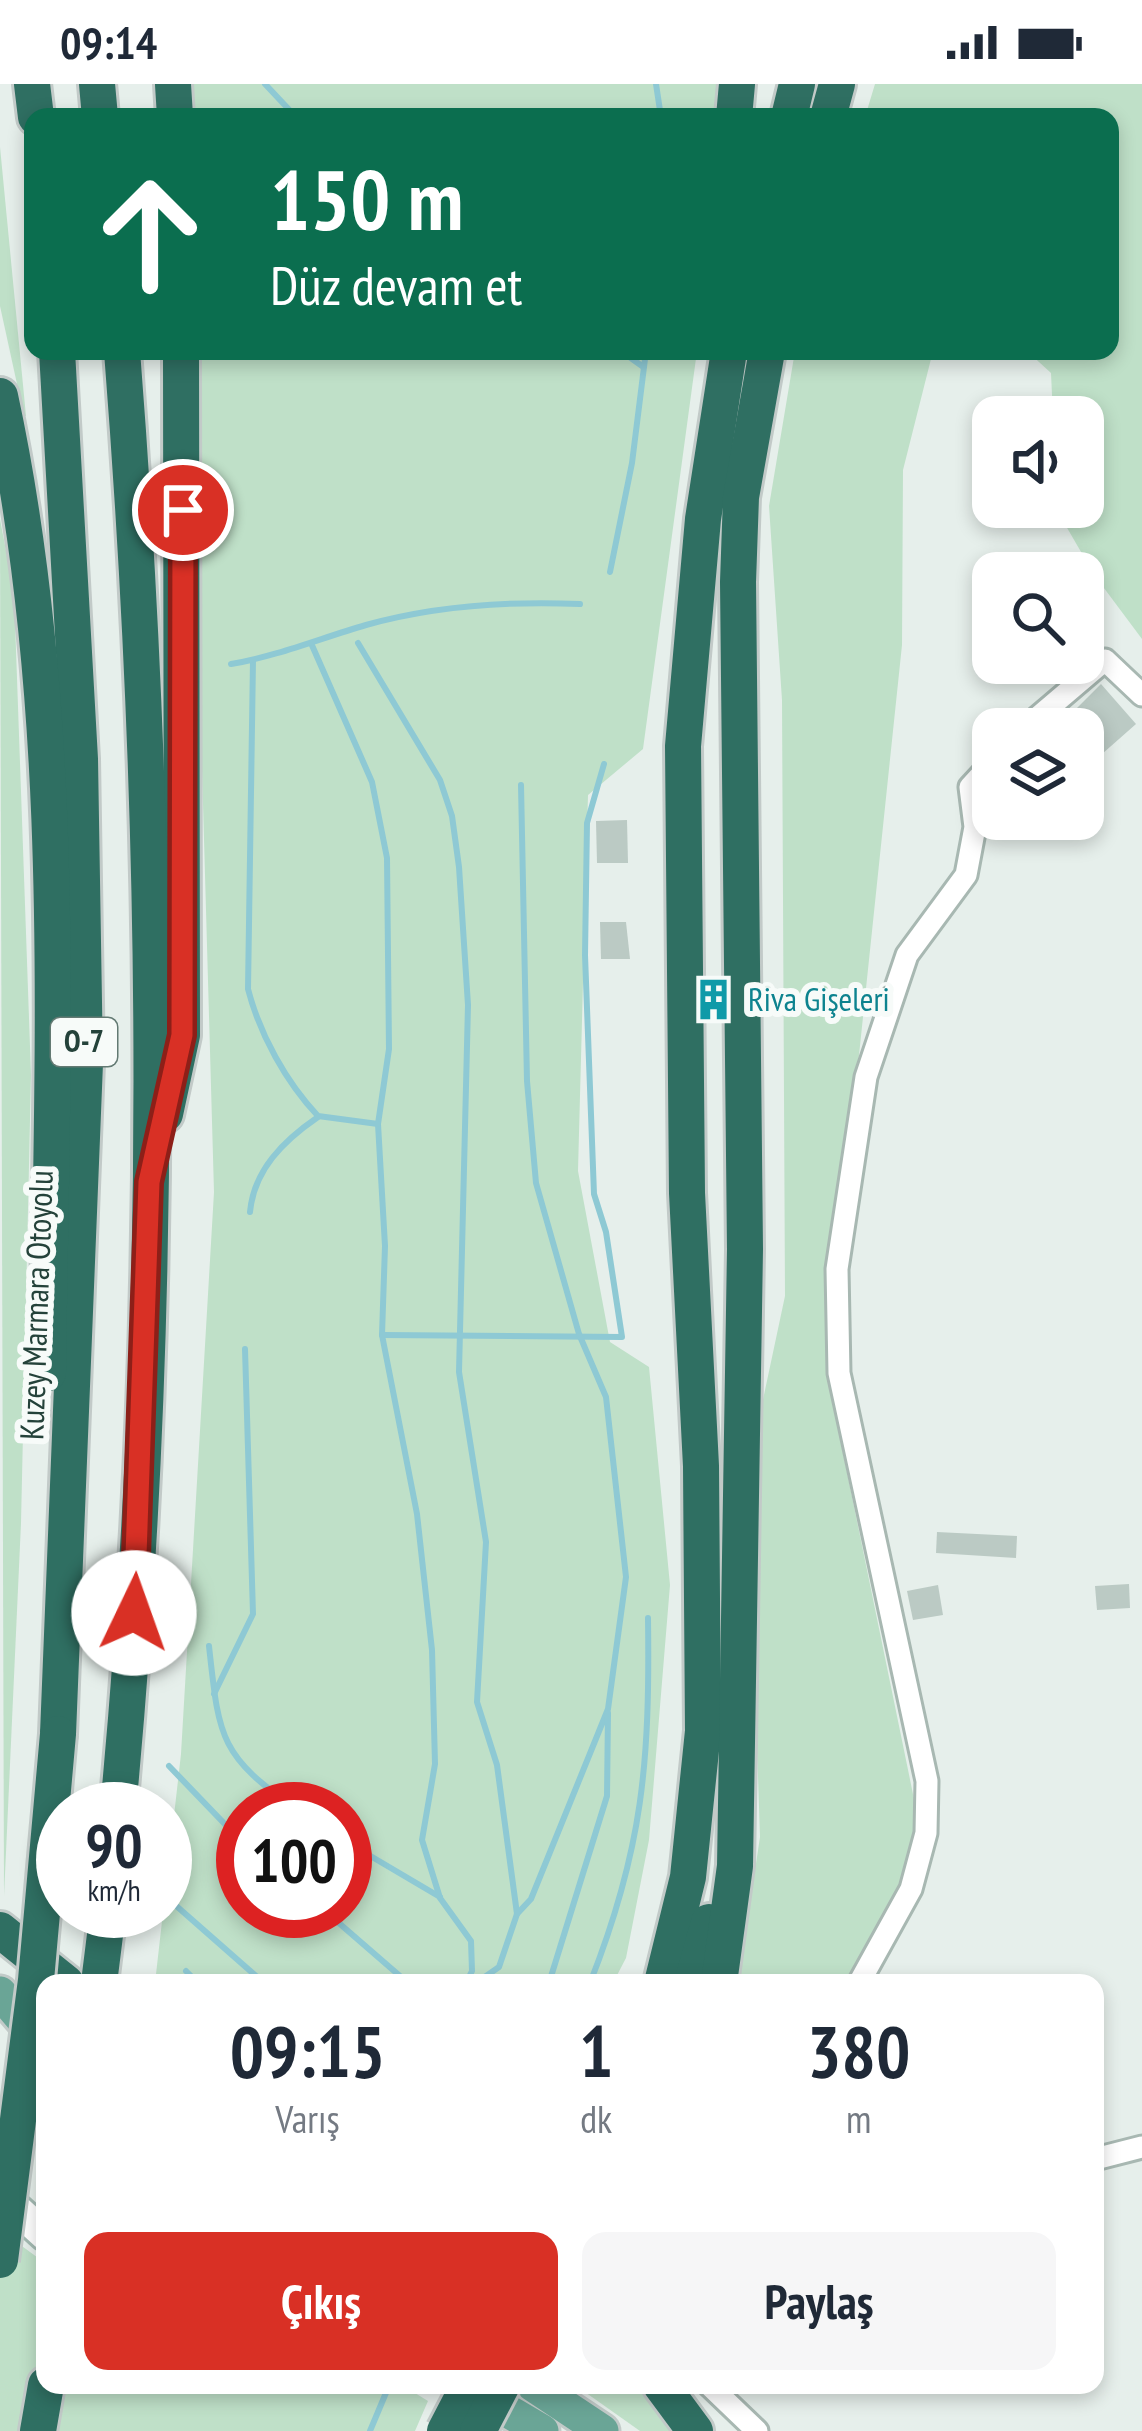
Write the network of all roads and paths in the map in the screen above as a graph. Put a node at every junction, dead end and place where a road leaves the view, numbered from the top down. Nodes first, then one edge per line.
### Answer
1 (58, 360) edge
2 (123, 360) edge
3 (182, 360) edge
4 (707, 360) edge
5 (727, 360) edge
6 (765, 360) edge
7 (0, 396) edge
8 (701, 566) junction
9 (1142, 695) edge
10 (1049, 708) edge
11 (973, 840) edge
12 (149, 1182) junction
13 (738, 1608) junction
14 (58, 1734) junction
15 (121, 1782) edge
16 (693, 1841) junction
17 (0, 1930) edge
18 (105, 1938) edge
19 (0, 1944) edge
20 (37, 1974) edge
21 (55, 1974) edge
22 (100, 1974) edge
23 (651, 1974) edge
24 (665, 1974) edge
25 (694, 1974) edge
26 (720, 1974) edge
27 (864, 1974) edge
28 (36, 1980) edge
29 (36, 1989) edge
30 (0, 1993) edge
31 (36, 2035) edge
32 (1142, 2147) edge
33 (1104, 2157) edge
34 (0, 2194) edge
35 (36, 2227) edge
36 (0, 2260) edge
37 (44, 2394) edge
38 (462, 2394) edge
39 (481, 2394) edge
40 (497, 2394) edge
41 (546, 2394) edge
42 (668, 2394) edge
43 (719, 2394) edge
44 (38, 2431) edge
45 (445, 2431) edge
46 (478, 2431) edge
47 (542, 2431) edge
48 (602, 2431) edge
49 (695, 2431) edge
50 (757, 2431) edge

1 - 14 highway, Kuzey Marmara Otoyolu / O-7
2 - 12 highway, O-7
3 - 12 highway
4 - 8 highway
5 - 8 highway
6 - 13 highway
7 - 14 highway
8 - 16 highway
9 - 10 street
11 - 27 street
12 - 15 highway, O-7
13 - 25 highway
13 - 26 highway
14 - 20 highway, Kuzey Marmara Otoyolu / O-7, bridge
16 - 23 highway
16 - 24 highway
17 - 21 highway
18 - 22 highway
19 - 29 main road
28 - 36 highway, Kuzey Marmara Otoyolu / O-7, bridge
30 - 31 main road
32 - 33 street
34 - 35 main road
37 - 44 highway
38 - 45 highway, bridge
39 - 47 main road
40 - 46 highway, bridge
41 - 48 main road
42 - 49 highway
43 - 50 street

